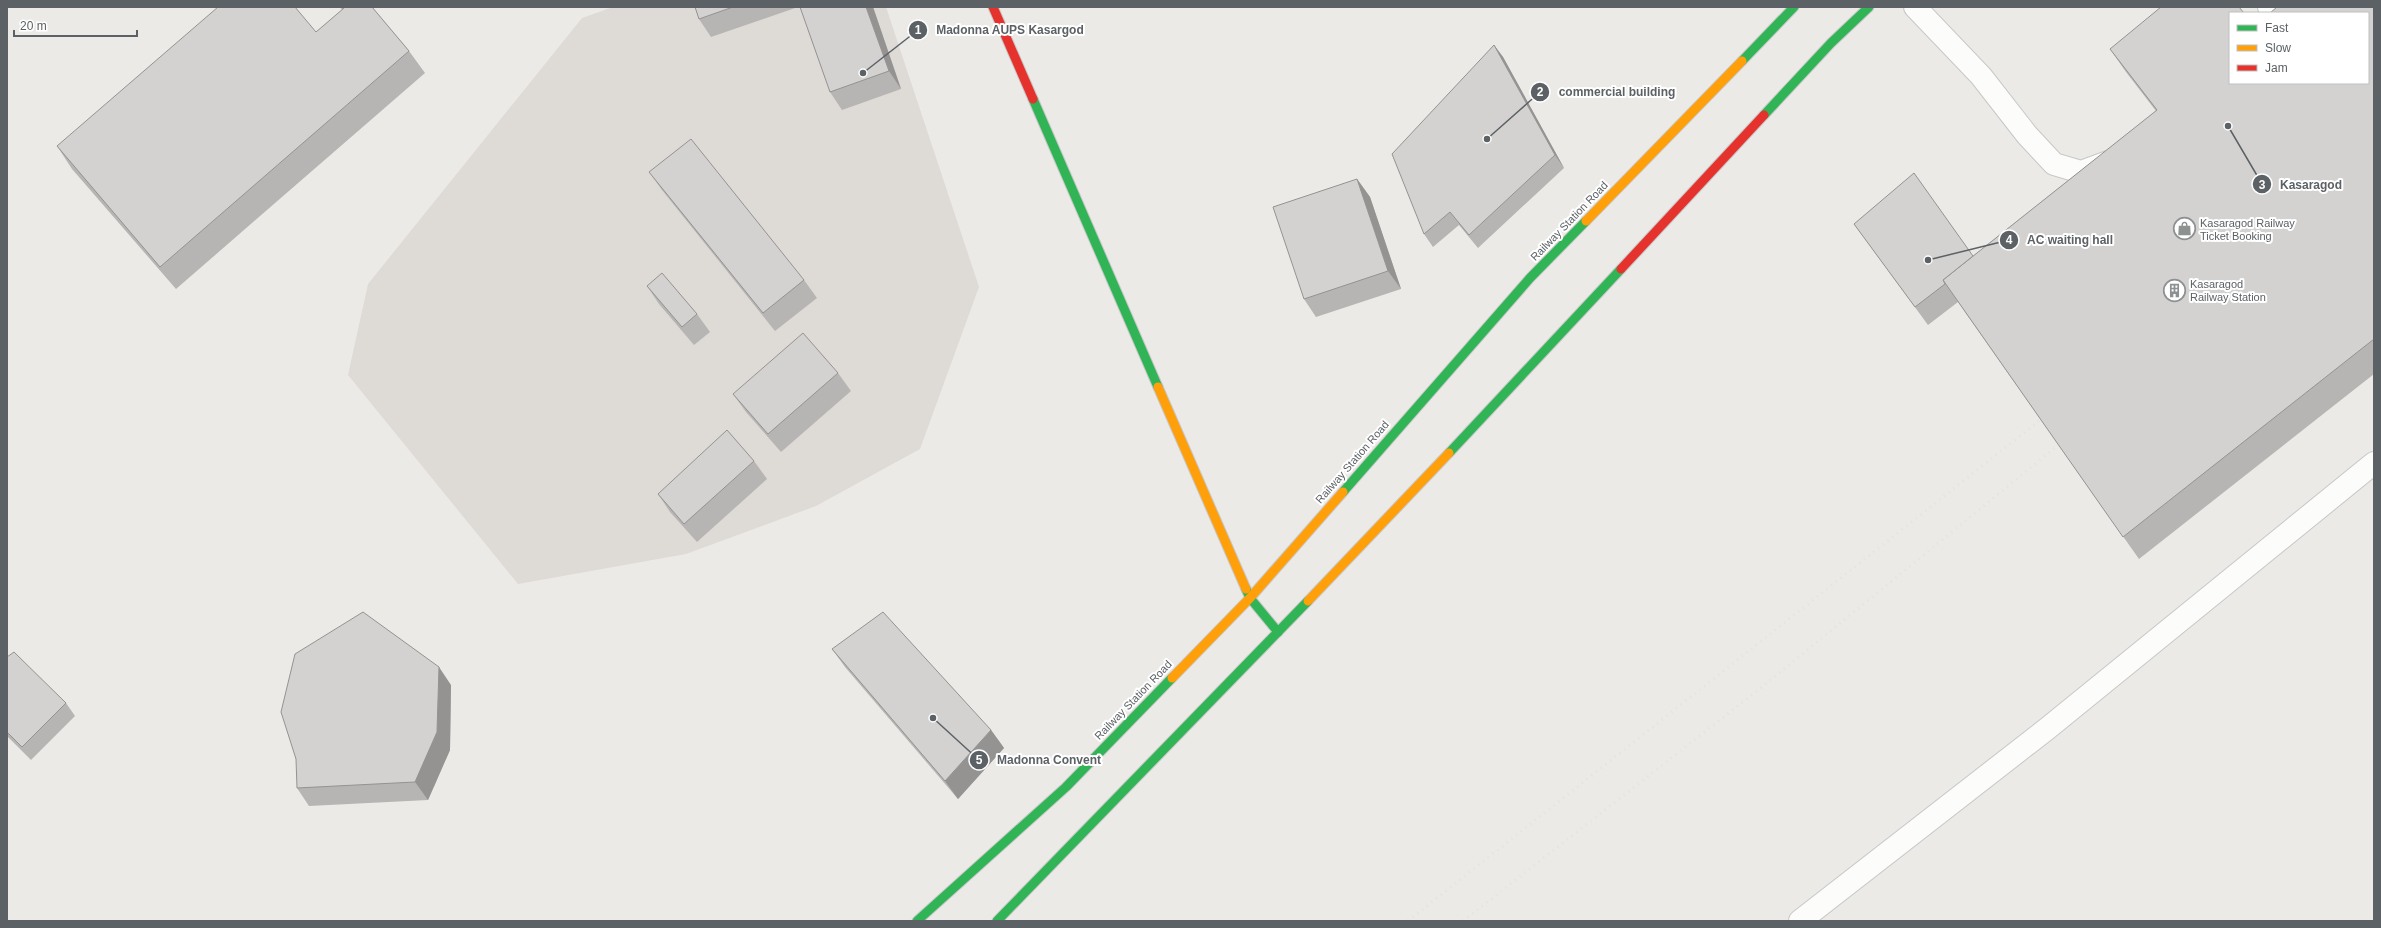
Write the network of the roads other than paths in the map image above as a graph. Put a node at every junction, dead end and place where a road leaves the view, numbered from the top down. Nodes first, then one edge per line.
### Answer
1 (993, 7) edge
2 (1794, 7) edge
3 (1869, 7) edge
4 (1915, 7) edge
5 (2122, 153) edge
6 (2374, 463) edge
7 (1250, 598) junction
8 (1278, 632) junction
9 (917, 921) edge
10 (997, 921) edge
11 (1800, 921) edge

1 - 7 main road
2 - 7 main road, Railway Station Road
3 - 8 main road
4 - 5 street
6 - 11 street
7 - 8 main road
7 - 9 main road, Railway Station Road
8 - 10 main road

